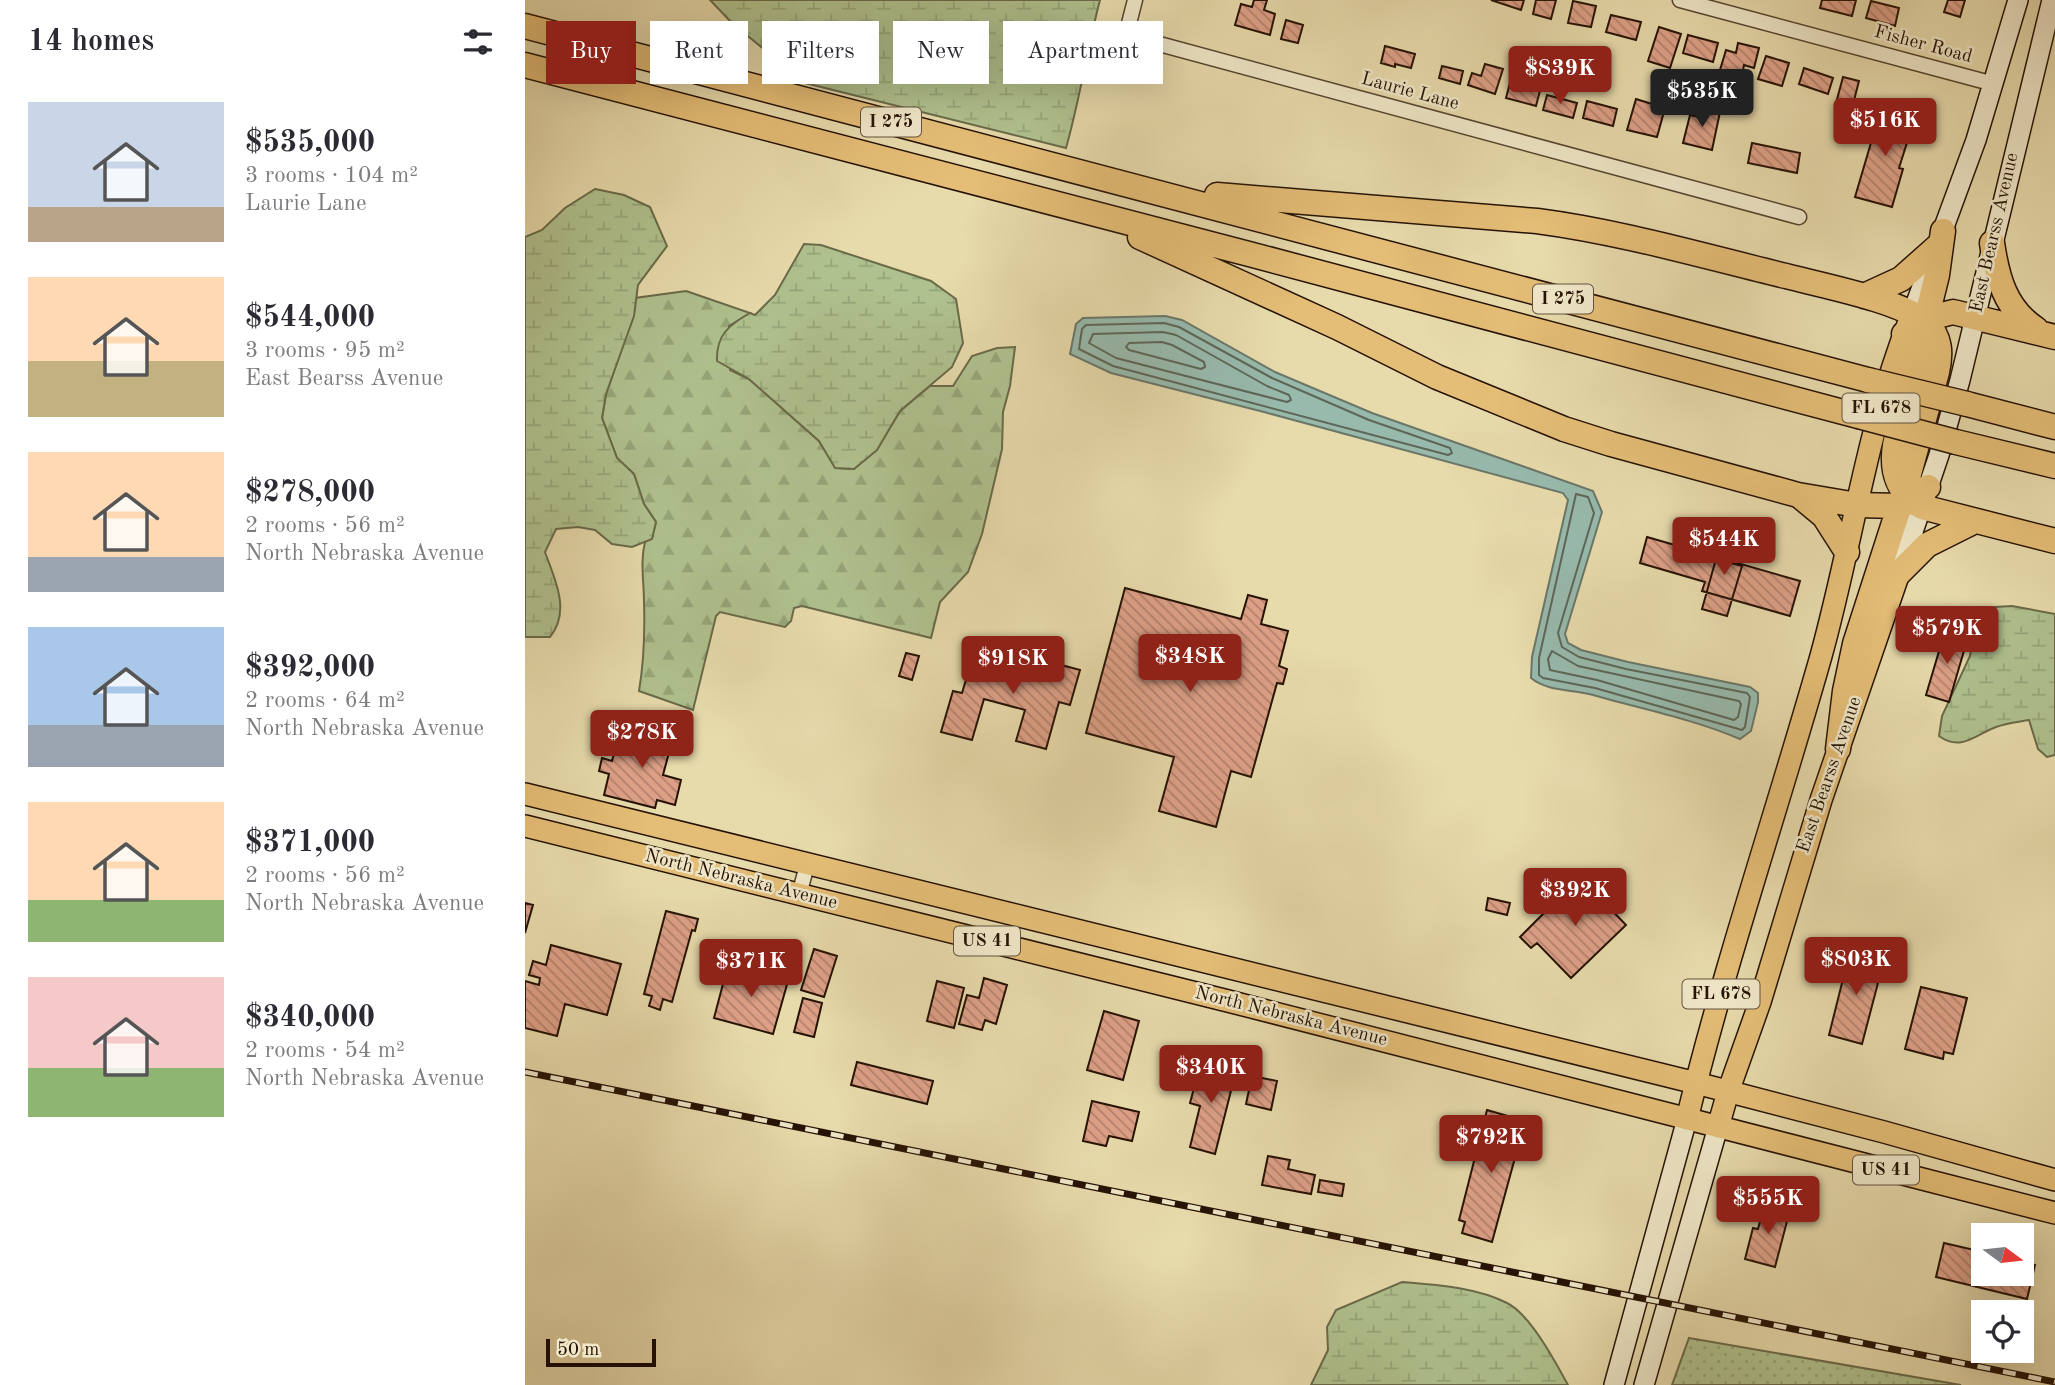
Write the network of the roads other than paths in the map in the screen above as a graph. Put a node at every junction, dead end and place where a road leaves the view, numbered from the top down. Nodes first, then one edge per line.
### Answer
1 (1135, 0) edge
2 (1680, 0) edge
3 (2018, 0) edge
4 (2052, 0) edge
5 (525, 26) edge
6 (525, 65) edge
7 (1994, 84) junction
8 (1145, 188) junction
9 (1079, 209) junction
10 (1799, 217) dead end
11 (1940, 239) junction
12 (1992, 243) junction
13 (1864, 296) junction
14 (1975, 316) junction
15 (1918, 322) junction
16 (2050, 336) edge
17 (2055, 427) edge
18 (2055, 466) edge
19 (1798, 495) junction
20 (1913, 499) junction
21 (1857, 505) junction
22 (1973, 522) junction
23 (2055, 541) edge
24 (1847, 552) junction
25 (1899, 573) junction
26 (1838, 749) junction
27 (525, 794) edge
28 (525, 826) edge
29 (807, 865) junction
30 (799, 895) junction
31 (1236, 971) junction
32 (1228, 1000) junction
33 (1696, 1083) junction
34 (1728, 1092) junction
35 (1687, 1119) junction
36 (1718, 1127) junction
37 (2055, 1180) edge
38 (2055, 1213) edge
39 (1614, 1385) edge
40 (1644, 1385) edge

1 - 10 street, Laurie Lane
2 - 7 street, Fisher Road
3 - 7 main road, East Bearss Avenue
4 - 12 main road, East Bearss Avenue / FL 678
5 - 8 highway, I 275
6 - 9 highway, I 275
7 - 11 main road, East Bearss Avenue
8 - 13 highway
8 - 17 highway, I 275, bridge
9 - 18 highway, I 275, bridge
9 - 19 highway
11 - 13 highway
11 - 15 highway
12 - 14 main road, East Bearss Avenue / FL 678
12 - 16 highway
13 - 15 highway
14 - 15 highway
14 - 16 highway
14 - 20 main road, East Bearss Avenue / FL 678
15 - 20 highway
15 - 21 main road, East Bearss Avenue / FL 678
19 - 21 highway
19 - 24 highway
20 - 21 highway
20 - 22 highway
20 - 25 main road, East Bearss Avenue / FL 678
20 - 26 highway
21 - 24 main road, East Bearss Avenue / FL 678
22 - 23 highway
22 - 25 highway
24 - 33 main road, East Bearss Avenue / FL 678
25 - 26 main road, East Bearss Avenue / FL 678
26 - 34 main road, East Bearss Avenue / FL 678
27 - 29 main road, North Nebraska Avenue / US 41
28 - 30 main road, North Nebraska Avenue / US 41
29 - 30 street
29 - 31 main road, North Nebraska Avenue / US 41
30 - 32 main road, North Nebraska Avenue / US 41
31 - 32 main road
31 - 33 main road, North Nebraska Avenue / US 41
32 - 35 main road, North Nebraska Avenue / US 41
33 - 34 main road, North Nebraska Avenue / US 41
33 - 35 main road, East Bearss Avenue / FL 678
34 - 36 main road, East Bearss Avenue / FL 678
34 - 37 main road, North Nebraska Avenue / US 41
35 - 36 main road, North Nebraska Avenue / US 41
35 - 39 main road, East Bearss Avenue
36 - 38 main road, North Nebraska Avenue / US 41
36 - 40 main road, East Bearss Avenue

